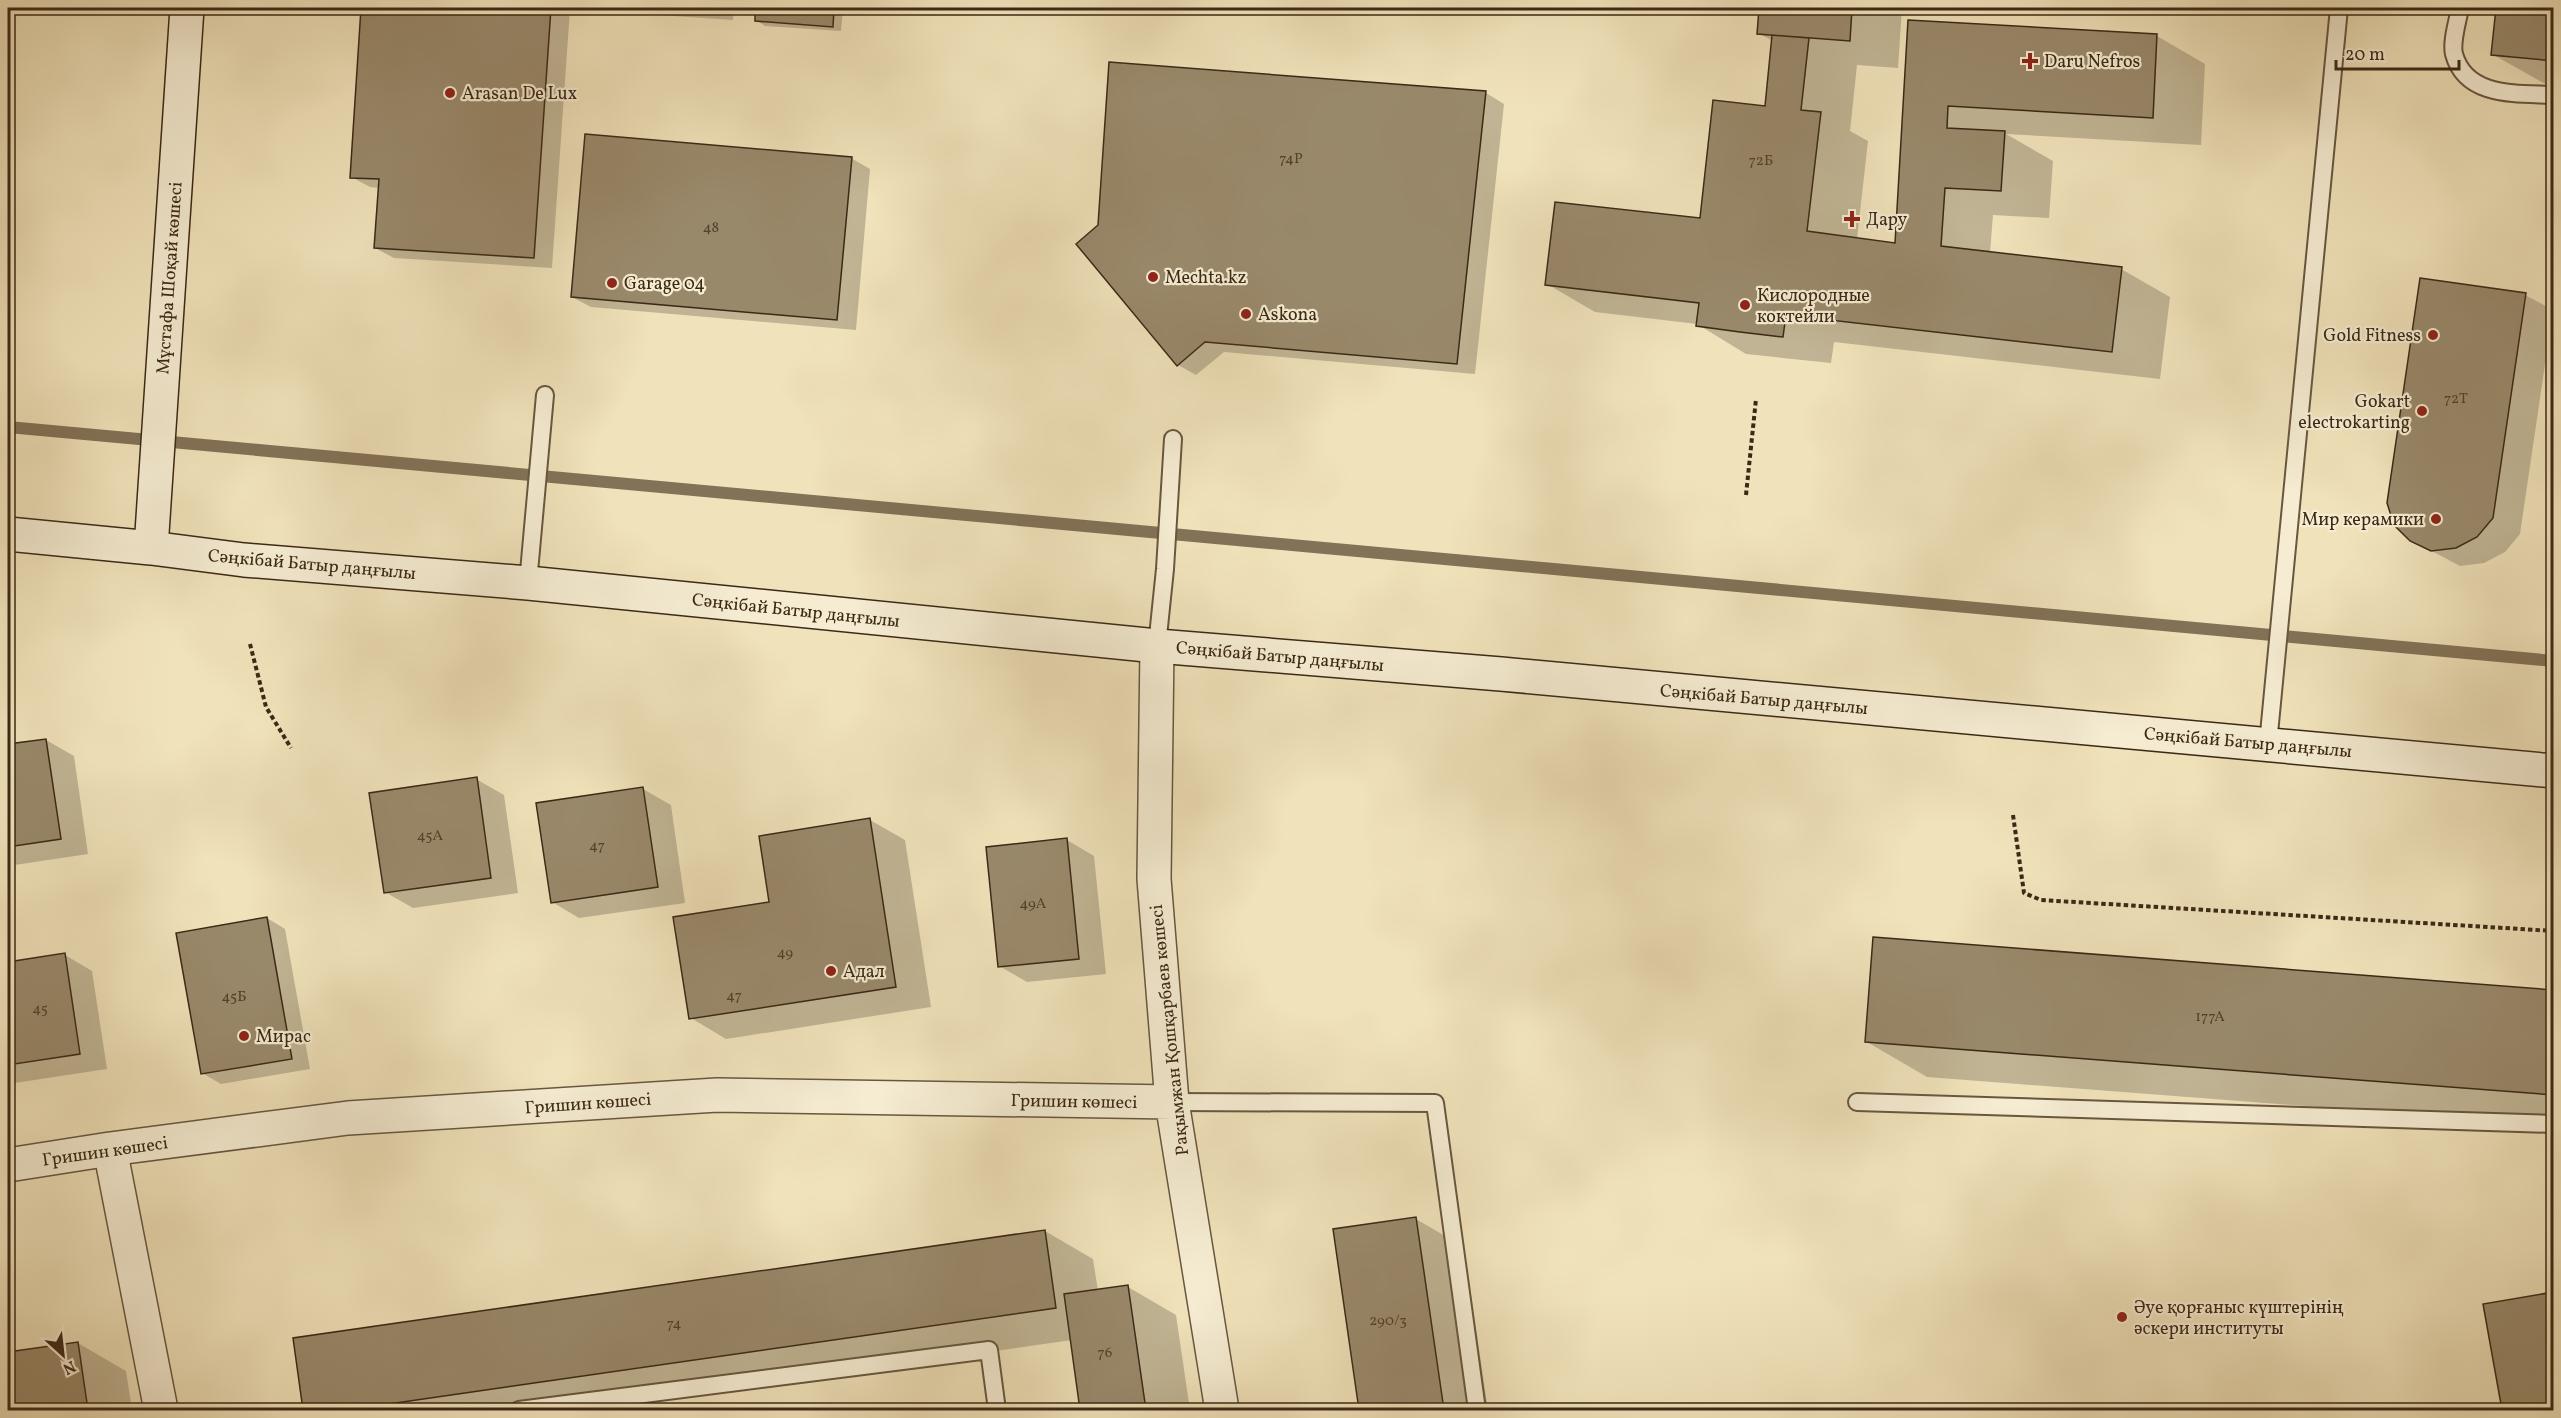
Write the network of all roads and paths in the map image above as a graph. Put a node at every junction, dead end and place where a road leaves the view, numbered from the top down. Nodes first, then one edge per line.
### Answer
1 (187, 8) edge
2 (2338, 8) edge
3 (2460, 8) edge
4 (2553, 95) edge
5 (544, 396) dead end
6 (1756, 399) dead end
7 (1173, 439) dead end
8 (1746, 495) dead end
9 (8, 534) edge
10 (151, 548) junction
11 (528, 583) junction
12 (250, 644) dead end
13 (1157, 646) junction
14 (2268, 744) junction
15 (291, 748) dead end
16 (2553, 771) edge
17 (2013, 815) dead end
18 (2553, 931) edge
19 (1172, 1102) junction
20 (1857, 1102) dead end
21 (2553, 1125) edge
22 (110, 1149) junction
23 (8, 1166) edge
24 (161, 1410) edge
25 (519, 1410) edge
26 (997, 1410) edge
27 (1222, 1410) edge
28 (1477, 1410) edge

1 - 10 street, Мұстафа Шоқай көшесі
2 - 14 lane
3 - 4 lane
5 - 11 lane
6 - 8 path
7 - 13 lane
9 - 10 street, Сәңкібай Батыр даңғылы
10 - 11 street, Сәңкібай Батыр даңғылы
11 - 13 street, Сәңкібай Батыр даңғылы
12 - 15 path
13 - 14 street, Сәңкібай Батыр даңғылы
13 - 19 street, Рақымжан Қошқарбаев көшесі
14 - 16 street, Сәңкібай Батыр даңғылы
17 - 18 path
19 - 22 street, Гришин көшесі
19 - 27 street, Рақымжан Қошқарбаев көшесі
19 - 28 lane
20 - 21 lane
22 - 23 street, Гришин көшесі
22 - 24 street
25 - 26 lane

